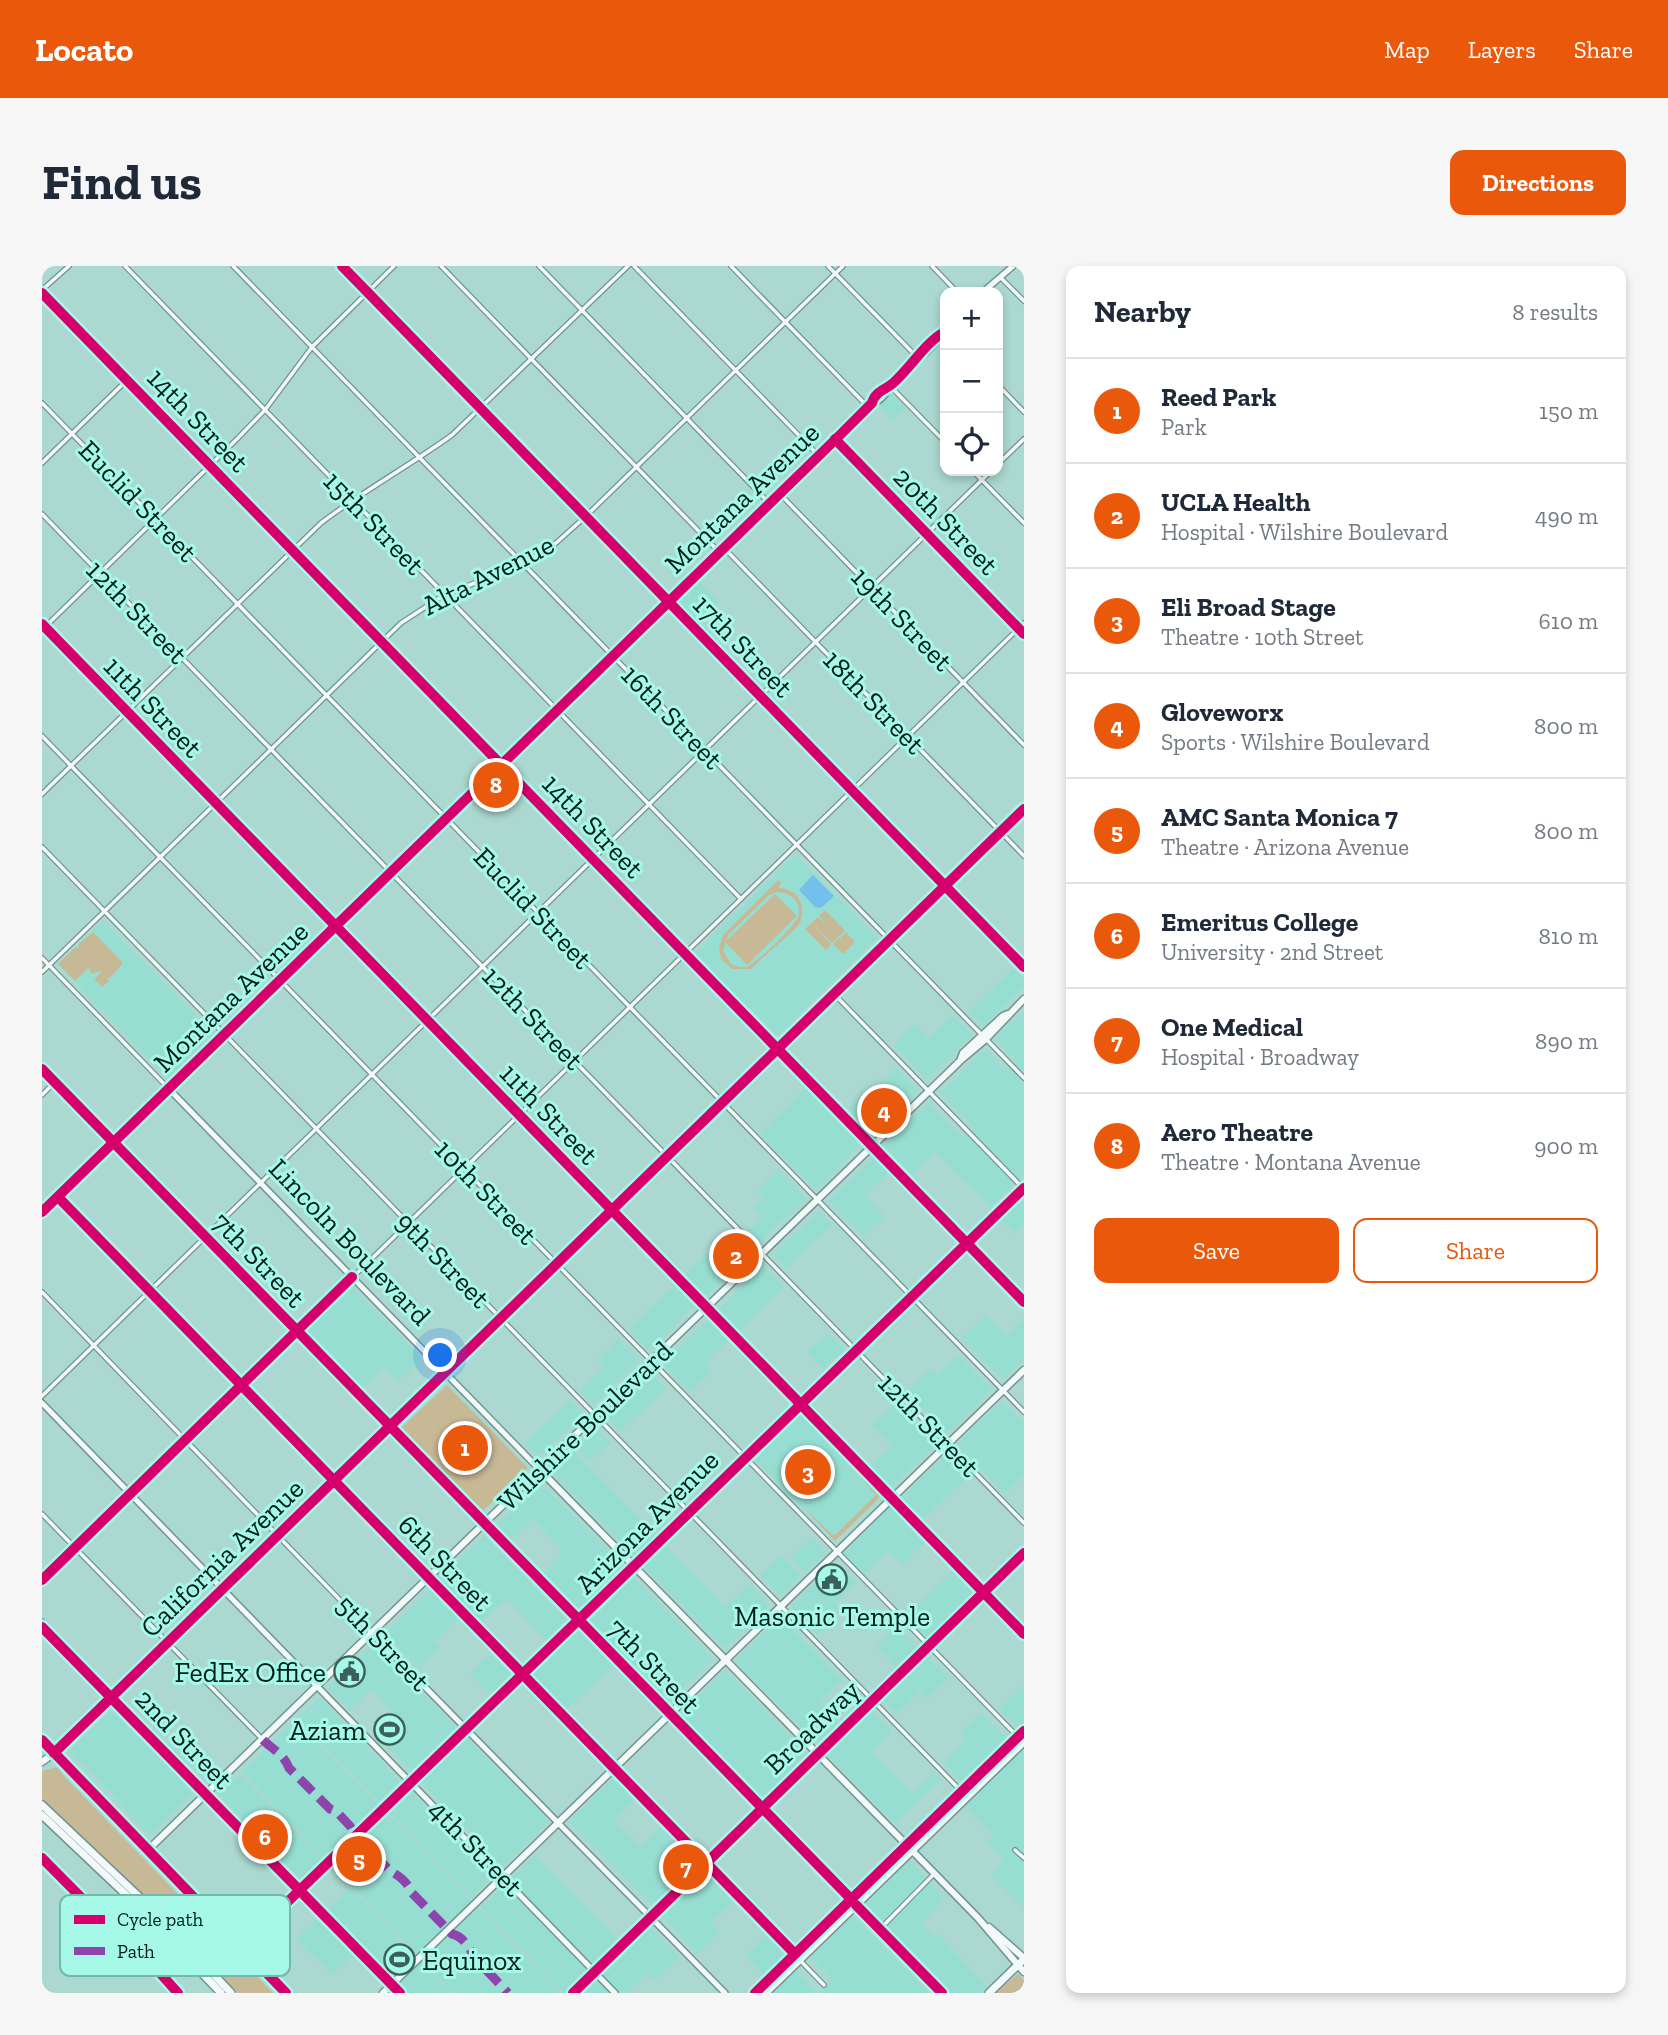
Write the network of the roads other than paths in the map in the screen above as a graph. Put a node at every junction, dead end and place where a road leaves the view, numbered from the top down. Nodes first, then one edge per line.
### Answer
1 (69, 266) edge
2 (125, 266) edge
3 (233, 266) edge
4 (342, 266) edge
5 (394, 266) edge
6 (441, 266) edge
7 (539, 266) edge
8 (628, 266) edge
9 (634, 266) edge
10 (731, 266) edge
11 (828, 266) edge
12 (843, 266) edge
13 (932, 266) edge
14 (1013, 266) edge
15 (835, 274) junction
16 (1001, 278) junction
17 (993, 285) joint
18 (952, 287) edge
19 (988, 287) edge
20 (42, 291) edge
21 (366, 291) junction
22 (1024, 300) edge
23 (582, 311) junction
24 (786, 322) junction
25 (940, 336) edge
26 (312, 347) junction
27 (920, 356) junction
28 (532, 359) junction
29 (735, 370) junction
30 (127, 380) junction
31 (890, 386) junction
32 (1003, 390) edge
33 (42, 403) edge
34 (870, 405) junction
35 (480, 409) junction
36 (265, 410) junction
37 (1024, 412) edge
38 (686, 419) junction
39 (72, 434) junction
40 (940, 437) edge
41 (835, 439) junction
42 (1024, 439) edge
43 (819, 456) junction
44 (420, 458) junction
45 (1003, 459) edge
46 (42, 463) edge
47 (210, 465) junction
48 (636, 467) junction
49 (978, 476) edge
50 (986, 476) edge
51 (982, 480) junction
52 (780, 494) junction
53 (352, 500) junction
54 (769, 503) junction
55 (42, 514) edge
56 (586, 517) junction
57 (156, 520) junction
58 (1024, 523) edge
59 (926, 535) junction
60 (292, 550) junction
61 (722, 550) junction
62 (523, 564) junction
63 (100, 574) junction
64 (871, 588) junction
65 (444, 594) junction
66 (668, 602) junction
67 (237, 604) junction
68 (1021, 626) edge
69 (43, 627) edge
70 (1024, 634) edge
71 (381, 641) junction
72 (815, 642) junction
73 (612, 656) junction
74 (181, 657) junction
75 (963, 683) junction
76 (326, 695) junction
77 (759, 697) junction
78 (558, 710) junction
79 (126, 712) junction
80 (42, 736) edge
81 (908, 737) junction
82 (1024, 745) edge
83 (271, 749) junction
84 (705, 751) junction
85 (502, 765) junction
86 (70, 766) junction
87 (852, 791) junction
88 (42, 794) edge
89 (215, 803) junction
90 (649, 804) junction
91 (1024, 809) edge
92 (446, 818) junction
93 (1000, 832) junction
94 (796, 845) junction
95 (42, 847) edge
96 (1024, 856) edge
97 (160, 857) junction
98 (592, 859) junction
99 (391, 873) junction
100 (944, 886) junction
101 (741, 899) junction
102 (104, 911) junction
103 (537, 914) junction
104 (336, 927) junction
105 (890, 940) junction
106 (685, 952) junction
107 (42, 958) edge
108 (49, 965) junction
109 (483, 966) junction
110 (1024, 967) edge
111 (42, 972) edge
112 (280, 981) junction
113 (834, 994) junction
114 (1024, 999) edge
115 (630, 1007) junction
116 (427, 1021) junction
117 (224, 1035) junction
118 (984, 1037) junction
119 (778, 1049) junction
120 (574, 1061) junction
121 (42, 1069) edge
122 (372, 1075) junction
123 (1024, 1078) edge
124 (55, 1082) junction
125 (169, 1089) junction
126 (928, 1091) junction
127 (42, 1095) edge
128 (723, 1102) junction
129 (519, 1115) junction
130 (316, 1129) junction
131 (113, 1142) junction
132 (873, 1146) junction
133 (667, 1157) junction
134 (464, 1169) junction
135 (261, 1182) junction
136 (1024, 1189) edge
137 (58, 1197) junction
138 (817, 1200) junction
139 (612, 1211) junction
140 (42, 1212) edge
141 (407, 1223) junction
142 (206, 1236) junction
143 (967, 1242) junction
144 (762, 1254) junction
145 (557, 1264) junction
146 (352, 1277) junction
147 (149, 1291) junction
148 (42, 1292) edge
149 (912, 1296) junction
150 (1024, 1302) edge
151 (706, 1308) junction
152 (501, 1319) junction
153 (296, 1331) junction
154 (93, 1345) junction
155 (856, 1350) junction
156 (652, 1361) junction
157 (1024, 1370) edge
158 (445, 1373) junction
159 (241, 1385) junction
160 (1003, 1391) junction
161 (42, 1396) edge
162 (42, 1403) edge
163 (800, 1405) junction
164 (1024, 1412) edge
165 (595, 1416) junction
166 (390, 1426) junction
167 (186, 1439) junction
168 (947, 1445) junction
169 (745, 1458) junction
170 (540, 1470) junction
171 (334, 1481) junction
172 (130, 1493) junction
173 (892, 1499) junction
174 (689, 1512) junction
175 (42, 1514) edge
176 (1024, 1523) edge
177 (485, 1524) junction
178 (278, 1535) junction
179 (75, 1547) junction
180 (837, 1553) junction
181 (1024, 1553) edge
182 (634, 1566) junction
183 (429, 1578) junction
184 (42, 1580) edge
185 (223, 1589) junction
186 (984, 1591) junction
187 (780, 1606) junction
188 (42, 1621) edge
189 (579, 1621) junction
190 (42, 1628) edge
191 (48, 1631) junction
192 (372, 1633) junction
193 (1024, 1634) edge
194 (168, 1643) junction
195 (928, 1646) junction
196 (726, 1660) junction
197 (523, 1675) junction
198 (318, 1686) junction
199 (112, 1698) junction
200 (872, 1701) junction
201 (670, 1714) junction
202 (467, 1729) junction
203 (1024, 1731) edge
204 (1018, 1737) junction
205 (42, 1740) edge
206 (262, 1740) junction
207 (1024, 1743) edge
208 (54, 1753) junction
209 (817, 1754) junction
210 (42, 1762) edge
211 (614, 1768) junction
212 (411, 1782) junction
213 (962, 1792) junction
214 (206, 1794) junction
215 (42, 1805) edge
216 (762, 1808) junction
217 (42, 1815) edge
218 (559, 1823) junction
219 (909, 1848) junction
220 (148, 1850) junction
221 (1015, 1850) dead end
222 (1024, 1858) edge
223 (97, 1861) junction
224 (706, 1863) junction
225 (934, 1874) junction
226 (503, 1876) junction
227 (300, 1891) junction
228 (129, 1895) edge
229 (136, 1895) edge
230 (191, 1895) edge
231 (851, 1899) junction
232 (290, 1900) edge
233 (856, 1905) junction
234 (650, 1917) junction
235 (978, 1919) junction
236 (880, 1929) junction
237 (795, 1954) junction
238 (1024, 1958) edge
239 (800, 1960) junction
240 (1017, 1965) junction
241 (595, 1971) junction
242 (1024, 1972) edge
243 (205, 1976) edge
244 (215, 1976) edge
245 (269, 1976) edge
246 (392, 1985) junction
247 (824, 1985) dead end
248 (989, 1992) edge
249 (221, 1993) edge
250 (231, 1993) edge
251 (286, 1993) edge
252 (383, 1993) edge
253 (400, 1993) edge
254 (572, 1993) edge
255 (615, 1993) edge
256 (725, 1993) edge
257 (755, 1993) edge
258 (767, 1993) edge
259 (942, 1993) edge

1 - 20 street
2 - 36 street, 15th Street
3 - 26 street, 16th Street
4 - 21 street, 17th Street
5 - 21 street
6 - 28 street, 18th Street
7 - 23 street
8 - 23 street
9 - 29 street
10 - 24 street
11 - 15 street
12 - 15 street, Alta Avenue
13 - 18 street
14 - 16 street
15 - 24 street, Alta Avenue
15 - 27 street
16 - 17 street
16 - 22 street
17 - 19 street
20 - 30 street, 14th Street
21 - 26 street
21 - 35 street, 17th Street
23 - 28 street
23 - 38 street
24 - 29 street, Alta Avenue
24 - 34 street
25 - 27 street, Montana Avenue
26 - 36 street
26 - 44 street, 16th Street
27 - 31 street, Montana Avenue
28 - 35 street
28 - 48 street, 18th Street
29 - 38 street, Alta Avenue
29 - 43 street
30 - 39 street
30 - 47 street, 14th Street
31 - 34 street, Montana Avenue
31 - 40 street
32 - 37 street
33 - 39 street, Euclid Street
34 - 41 street, Montana Avenue
35 - 44 street
35 - 56 street, 17th Street
36 - 47 street
36 - 53 street, 15th Street
38 - 48 street, Alta Avenue
38 - 54 street
39 - 46 street
39 - 57 street, Euclid Street
41 - 43 street, Montana Avenue
41 - 59 street, 20th Street
42 - 45 street
43 - 52 street, Montana Avenue
44 - 53 street
44 - 62 street, 16th Street
47 - 57 street
47 - 60 street, 14th Street
48 - 56 street, Alta Avenue
48 - 61 street, 18th Street
49 - 51 street
50 - 51 street
51 - 58 street
51 - 59 street
52 - 54 street, Montana Avenue
52 - 64 street, 19th Street
53 - 60 street
53 - 65 street, 15th Street
54 - 61 street, Montana Avenue
55 - 63 street, 12th Street
56 - 62 street, Alta Avenue
56 - 66 street, 17th Street
57 - 63 street
57 - 67 street, Euclid Street
59 - 64 street
59 - 68 street, 20th Street
60 - 67 street
60 - 71 street, 14th Street
61 - 66 street, Montana Avenue
61 - 72 street, 18th Street
62 - 65 street, Alta Avenue
62 - 73 street, 16th Street
63 - 69 street
63 - 74 street, 12th Street
64 - 72 street
64 - 75 street, 19th Street
65 - 71 street, Alta Avenue
65 - 78 street, 15th Street
66 - 73 street, Montana Avenue
66 - 77 street, 17th Street
67 - 74 street
67 - 76 street, Euclid Street
68 - 70 street, 20th Street
68 - 75 street
69 - 79 street, 11th Street
71 - 76 street, Alta Avenue
71 - 85 street, 14th Street
72 - 77 street
72 - 81 street, 18th Street
73 - 78 street, Montana Avenue
73 - 84 street, 16th Street
74 - 79 street
74 - 83 street, 12th Street
75 - 81 street
75 - 82 street, 19th Street
76 - 83 street, Alta Avenue
76 - 92 street, Euclid Street
77 - 84 street
77 - 87 street, 17th Street
78 - 85 street, Montana Avenue
78 - 90 street, 15th Street
79 - 86 street
79 - 89 street, 11th Street
80 - 86 street, 10th Street
81 - 87 street
81 - 93 street, 18th Street
83 - 89 street, Alta Avenue
83 - 99 street, 12th Street
84 - 90 street
84 - 94 street, 16th Street
85 - 92 street, Montana Avenue
85 - 98 street, 14th Street
86 - 88 street
86 - 97 street, 10th Street
87 - 94 street
87 - 100 street, 17th Street
89 - 97 street, Alta Avenue
89 - 104 street, 11th Street
90 - 98 street
90 - 101 street, 15th Street
91 - 93 street, California Avenue
92 - 99 street, Montana Avenue
92 - 103 street, Euclid Street
93 - 96 street, 18th Street
93 - 100 street, California Avenue
94 - 101 street
94 - 105 street, 16th Street
95 - 102 street, 9th Street
97 - 102 street, Alta Avenue
97 - 112 street, 10th Street
98 - 103 street
98 - 106 street, 14th Street
99 - 104 street, Montana Avenue
99 - 109 street, 12th Street
100 - 105 street, California Avenue
100 - 110 street, 17th Street
101 - 106 street
102 - 108 street, Alta Avenue
102 - 117 street, 9th Street
103 - 109 street
103 - 115 street, Euclid Street
104 - 112 street, Montana Avenue
104 - 116 street, 11th Street
105 - 113 street, California Avenue
105 - 118 street, 16th Street
106 - 115 street
106 - 119 street, 14th Street
107 - 108 street, Lincoln Boulevard
108 - 111 street, Alta Avenue
108 - 125 street, Lincoln Boulevard
109 - 116 street
109 - 120 street, 12th Street
112 - 117 street, Montana Avenue
112 - 122 street, 10th Street
113 - 119 street, California Avenue
113 - 126 street
114 - 118 main road, Wilshire Boulevard
115 - 120 street
115 - 128 street, Euclid Street
116 - 122 street
116 - 129 street, 11th Street
117 - 125 street, Montana Avenue
117 - 130 street, 9th Street
118 - 123 street, 16th Street
118 - 126 main road, Wilshire Boulevard
119 - 128 street, California Avenue
119 - 132 street, 14th Street
120 - 129 street
120 - 133 street, 12th Street
121 - 124 street, 7th Street
122 - 130 street
122 - 134 street, 10th Street
124 - 127 street
124 - 131 street, 7th Street
125 - 131 street, Montana Avenue
125 - 135 street, Lincoln Boulevard
126 - 132 main road, Wilshire Boulevard
126 - 136 street
128 - 133 street, California Avenue
128 - 138 street, Euclid Street
129 - 134 street
129 - 139 street, 11th Street
130 - 135 street
130 - 141 street, 9th Street
131 - 137 street, Montana Avenue
131 - 142 street, 7th Street
132 - 138 main road, Wilshire Boulevard
132 - 143 street, 14th Street
133 - 139 street, California Avenue
133 - 144 street, 12th Street
134 - 141 street
134 - 145 street, 10th Street
135 - 142 street
135 - 146 street, Lincoln Boulevard
136 - 143 street, Arizona Avenue
137 - 140 street, Montana Avenue
137 - 147 street, 6th Street
138 - 144 main road, Wilshire Boulevard
138 - 149 street, Euclid Street
139 - 145 street, California Avenue
139 - 151 street, 11th Street
141 - 146 street
141 - 152 street, 9th Street
142 - 147 street
142 - 153 street, 7th Street
143 - 149 street, Arizona Avenue
143 - 150 street, 14th Street
144 - 151 main road, Wilshire Boulevard
144 - 155 street, 12th Street
145 - 152 street, California Avenue
145 - 156 street, 10th Street
146 - 153 street
146 - 158 street, Lincoln Boulevard
147 - 154 street
147 - 159 street, 6th Street
148 - 154 street, 5th Street
149 - 155 street, Arizona Avenue
149 - 160 street, Euclid Street
151 - 156 main road, Wilshire Boulevard
151 - 163 street, 11th Street
152 - 158 street, California Avenue
152 - 165 street, 9th Street
153 - 159 street
153 - 166 street, 7th Street
154 - 161 street
154 - 167 street, 5th Street
155 - 163 street, Arizona Avenue
155 - 168 street, 12th Street
156 - 165 main road, Wilshire Boulevard
156 - 169 street, 10th Street
157 - 160 main road
158 - 166 street, California Avenue
158 - 170 street, Lincoln Boulevard
159 - 167 street
159 - 171 street, 6th Street
160 - 164 street, Euclid Street
160 - 168 main road
162 - 172 street, 4th Street
163 - 169 street, Arizona Avenue
163 - 173 street, 11th Street
165 - 170 main road, Wilshire Boulevard
165 - 174 street, 9th Street
166 - 171 street, California Avenue
166 - 177 street, 7th Street
167 - 172 street
167 - 178 street, 5th Street
168 - 173 main road
168 - 176 street, 12th Street
169 - 174 street, Arizona Avenue
169 - 180 street, 10th Street
170 - 177 main road, Wilshire Boulevard
170 - 182 main road, Lincoln Boulevard
171 - 178 street, California Avenue
171 - 183 street, 6th Street
172 - 179 street
172 - 185 street, 4th Street
173 - 180 main road
173 - 186 street, 11th Street
174 - 182 street, Arizona Avenue
174 - 187 street, 9th Street
175 - 179 street
177 - 183 main road, Wilshire Boulevard
177 - 189 street, 7th Street
178 - 185 street, California Avenue
178 - 192 street, 5th Street
179 - 184 street
179 - 194 street
180 - 187 main road
180 - 195 street, 10th Street
181 - 186 street, Broadway
182 - 189 street, Arizona Avenue
182 - 196 main road, Lincoln Boulevard
183 - 192 main road, Wilshire Boulevard
183 - 197 street, 6th Street
185 - 194 street, California Avenue
185 - 198 street, 4th Street
186 - 193 street, 11th Street
186 - 195 street, Broadway
187 - 196 main road
187 - 200 street, 9th Street
188 - 191 street, 2nd Street
189 - 197 street, Arizona Avenue
189 - 201 street, 7th Street
190 - 191 street, 2nd Street
191 - 199 street, 2nd Street
192 - 198 main road, Wilshire Boulevard
192 - 202 street, 5th Street
194 - 199 street, California Avenue
194 - 206 street
195 - 200 street, Broadway
195 - 204 street, 10th Street
196 - 201 main road
196 - 209 main road, Lincoln Boulevard
197 - 202 street, Arizona Avenue
197 - 211 street, 6th Street
198 - 206 main road, Wilshire Boulevard
198 - 212 street, 4th Street
199 - 208 street, California Avenue
199 - 214 street, 2nd Street
200 - 209 street, Broadway
200 - 213 street, 9th Street
201 - 211 main road
201 - 216 street, 7th Street
202 - 212 street, Arizona Avenue
202 - 218 street, 5th Street
203 - 204 street
204 - 213 street
205 - 208 street
206 - 214 main road, Wilshire Boulevard
207 - 219 street
208 - 210 main road
208 - 220 main road
209 - 216 street, Broadway
209 - 219 main road, Lincoln Boulevard
211 - 218 main road
211 - 224 street, 6th Street
212 - 226 street, 4th Street
212 - 227 street, Arizona Avenue
213 - 219 street
214 - 220 main road, Wilshire Boulevard
214 - 227 street, 2nd Street
215 - 223 highway
216 - 224 street, Broadway
216 - 231 street, 7th Street
217 - 223 highway
218 - 226 main road
218 - 234 street, 5th Street
219 - 225 main road, Lincoln Boulevard
219 - 231 street
219 - 233 street
220 - 230 main road
221 - 222 street
223 - 228 highway
223 - 229 highway
224 - 234 street, Broadway
224 - 237 street, 6th Street
225 - 235 main road, Lincoln Boulevard
225 - 236 street
226 - 241 street, 4th Street
226 - 246 main road
227 - 232 street, Arizona Avenue
227 - 246 street, 2nd Street
231 - 233 street, 7th Street
231 - 237 street
233 - 236 street, 7th Street
233 - 239 street
234 - 241 street, Broadway
234 - 256 street, 5th Street
235 - 238 main road, Lincoln Boulevard
235 - 240 main road, Lincoln Boulevard
236 - 259 street, 7th Street
237 - 239 street, 6th Street
237 - 257 street
238 - 240 highway
239 - 247 street, 6th Street
239 - 258 street
240 - 242 main road, Lincoln Boulevard
240 - 248 highway
241 - 254 street, Broadway
241 - 255 street, 4th Street
243 - 249 highway
244 - 250 highway
245 - 251 main road
246 - 252 main road
246 - 253 street, 2nd Street

